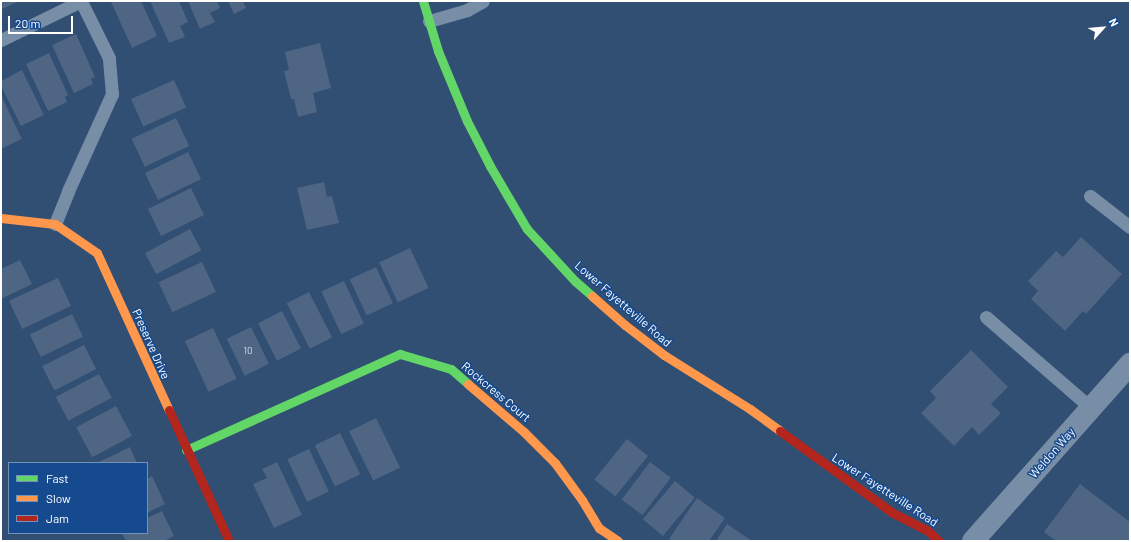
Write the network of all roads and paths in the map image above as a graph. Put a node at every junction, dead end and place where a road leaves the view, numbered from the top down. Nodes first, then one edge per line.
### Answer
1 (81, 1) edge
2 (423, 1) edge
3 (482, 1) edge
4 (429, 20) junction
5 (1, 40) edge
6 (1090, 196) dead end
7 (1, 218) edge
8 (55, 224) junction
9 (1130, 227) edge
10 (986, 317) dead end
11 (1130, 364) edge
12 (1091, 408) junction
13 (186, 450) junction
14 (229, 541) edge
15 (618, 541) edge
16 (938, 541) edge
17 (973, 541) edge

1 - 5 lane
1 - 8 lane
2 - 4 street, Lower Fayetteville Road
3 - 4 lane
4 - 16 street, Lower Fayetteville Road
6 - 9 lane
7 - 8 street, Preserve Drive
8 - 13 street, Preserve Drive
10 - 12 lane
11 - 12 street, Weldon Way
12 - 17 street, Weldon Way
13 - 14 street, Preserve Drive
13 - 15 street, Rockcress Court

